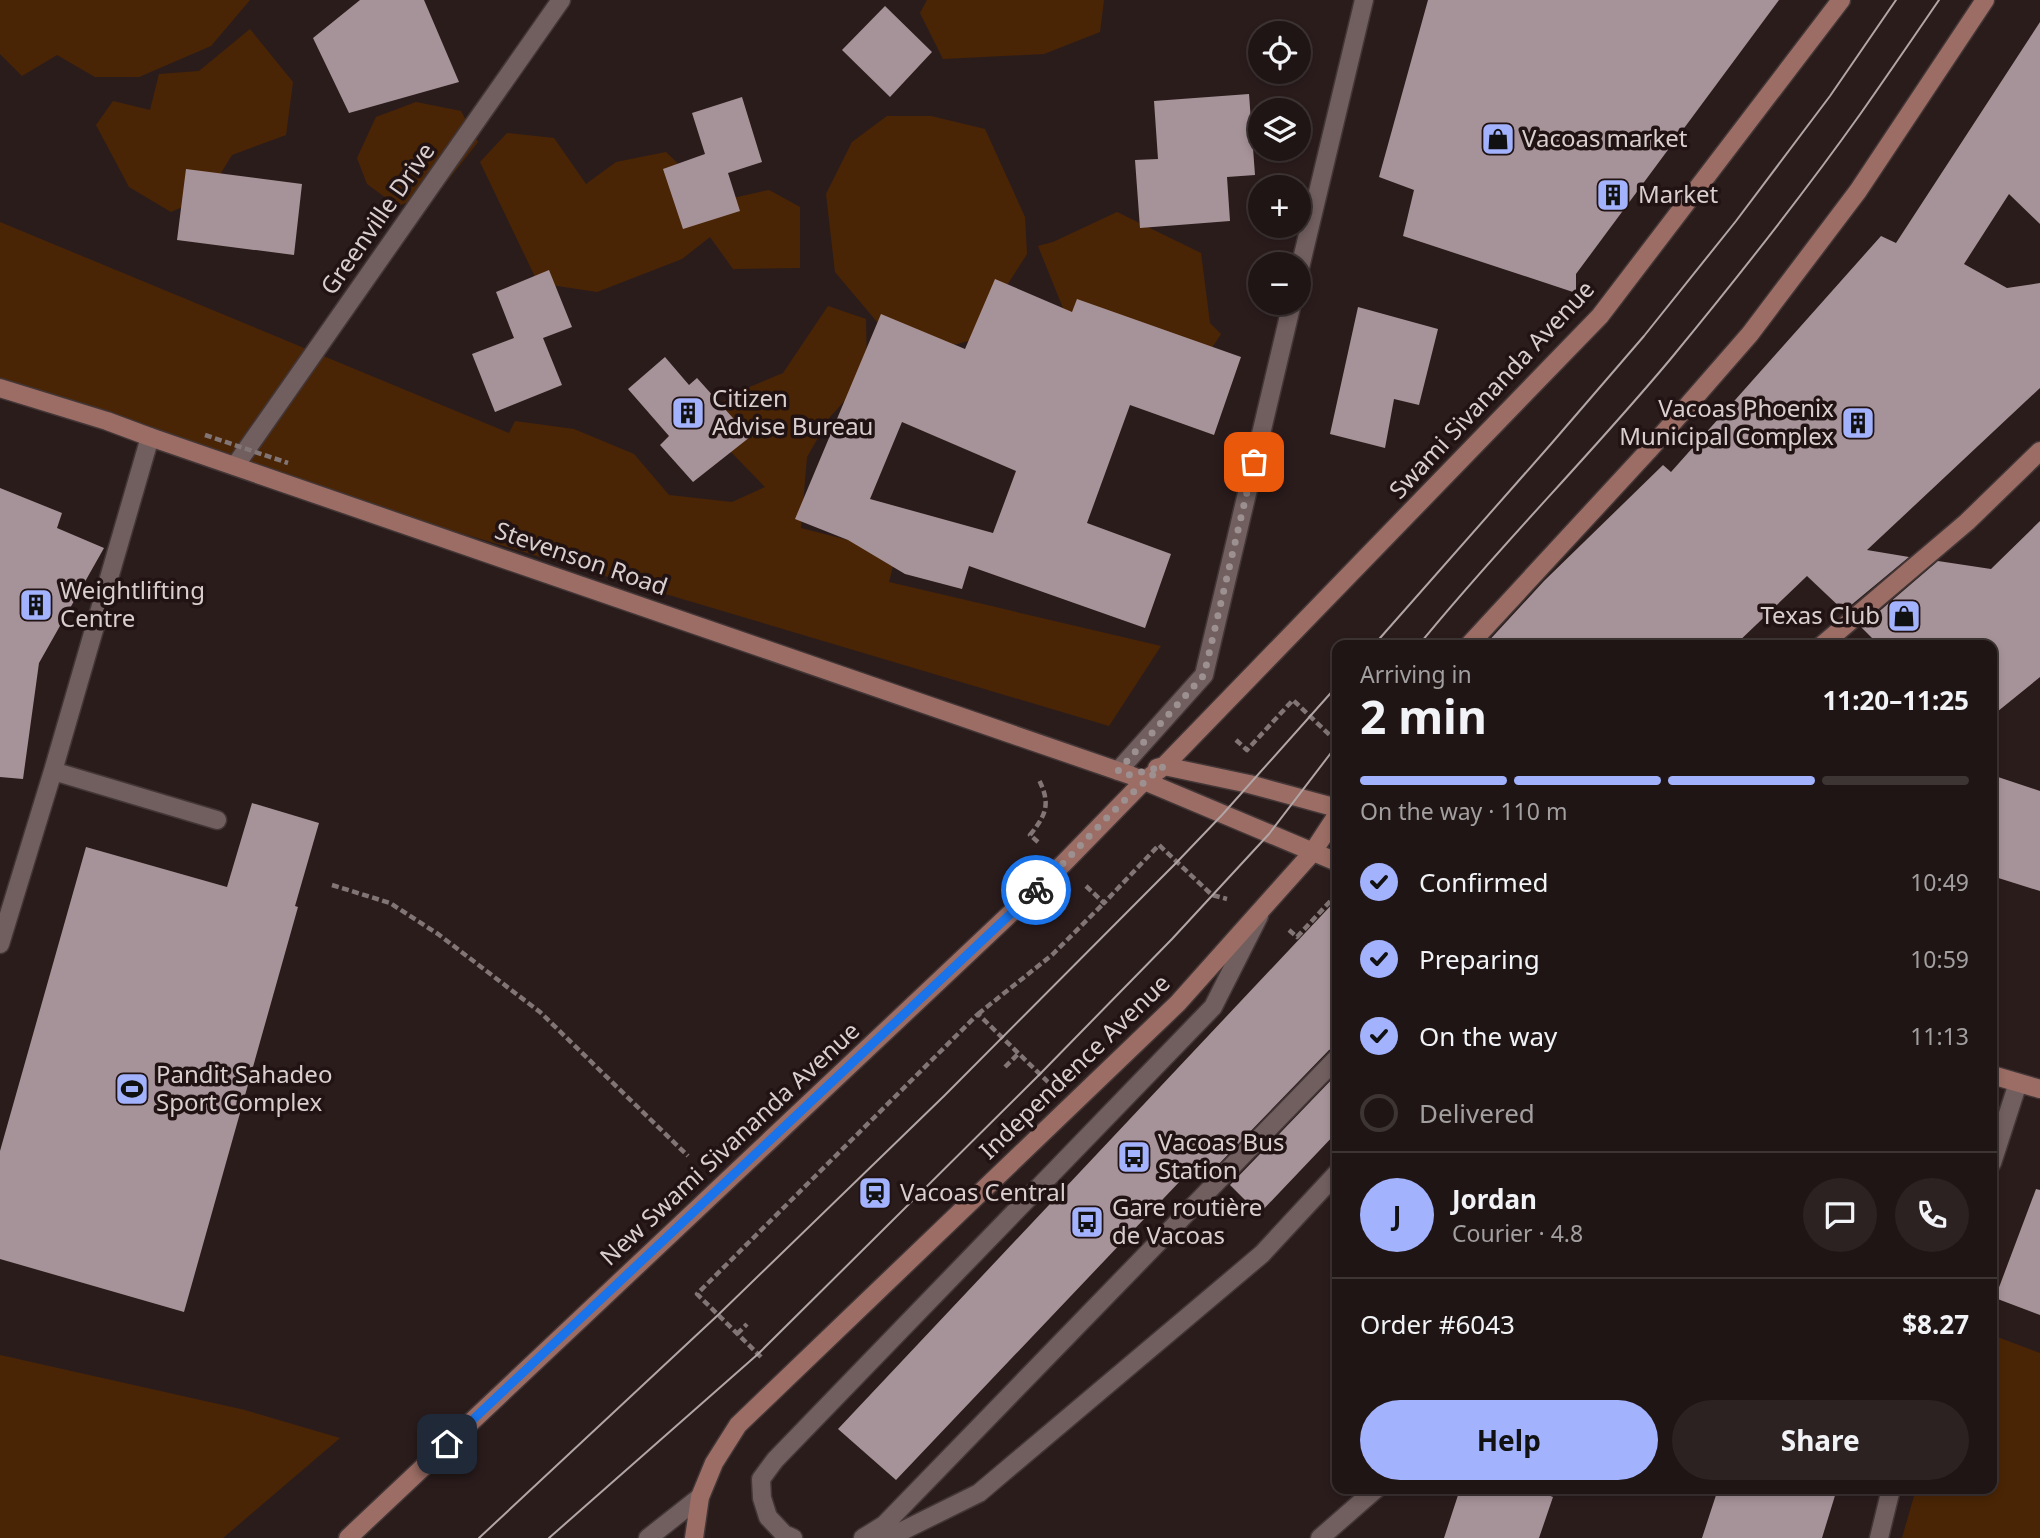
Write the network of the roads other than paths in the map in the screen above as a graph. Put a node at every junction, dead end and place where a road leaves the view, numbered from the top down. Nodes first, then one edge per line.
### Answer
1 (561, 0) edge
2 (1364, 0) edge
3 (1841, 0) edge
4 (1985, 0) edge
5 (1304, 252) edge
6 (1289, 315) edge
7 (0, 388) edge
8 (150, 437) junction
9 (2040, 451) edge
10 (235, 466) junction
11 (1474, 640) edge
12 (1828, 640) edge
13 (1164, 766) junction
14 (53, 771) junction
15 (1130, 776) junction
16 (1332, 807) edge
17 (217, 820) dead end
18 (1332, 823) edge
19 (1312, 853) junction
20 (1332, 860) edge
21 (1264, 906) junction
22 (0, 944) edge
23 (1332, 1063) edge
24 (1997, 1077) edge
25 (2018, 1083) junction
26 (2040, 1089) edge
27 (1997, 1148) edge
28 (1332, 1179) edge
29 (1370, 1494) edge
30 (1890, 1494) edge
31 (700, 1497) junction
32 (348, 1538) edge
33 (648, 1538) edge
34 (694, 1538) edge
35 (793, 1538) edge
36 (863, 1538) edge
37 (888, 1538) edge
38 (1320, 1538) edge
39 (1879, 1538) edge

1 - 10 street, Greenville Drive
2 - 5 street
3 - 13 street, Swami Sivananda Avenue
4 - 11 street
6 - 15 street
7 - 8 street, Stevenson Road
8 - 10 street, Stevenson Road
8 - 14 street
9 - 12 street
10 - 15 street, Stevenson Road
13 - 15 street
13 - 16 street
14 - 17 street
14 - 22 street
15 - 19 street, Stevenson Road
15 - 32 street, New Swami Sivananda Avenue
18 - 19 street
19 - 20 street, Stevenson Road
19 - 21 street, Independence Avenue
21 - 31 street, Independence Avenue
21 - 35 street
23 - 36 street
24 - 25 street
25 - 26 street
25 - 27 street
28 - 37 street
29 - 38 street
30 - 39 street
31 - 33 street
31 - 34 street, Independence Avenue

